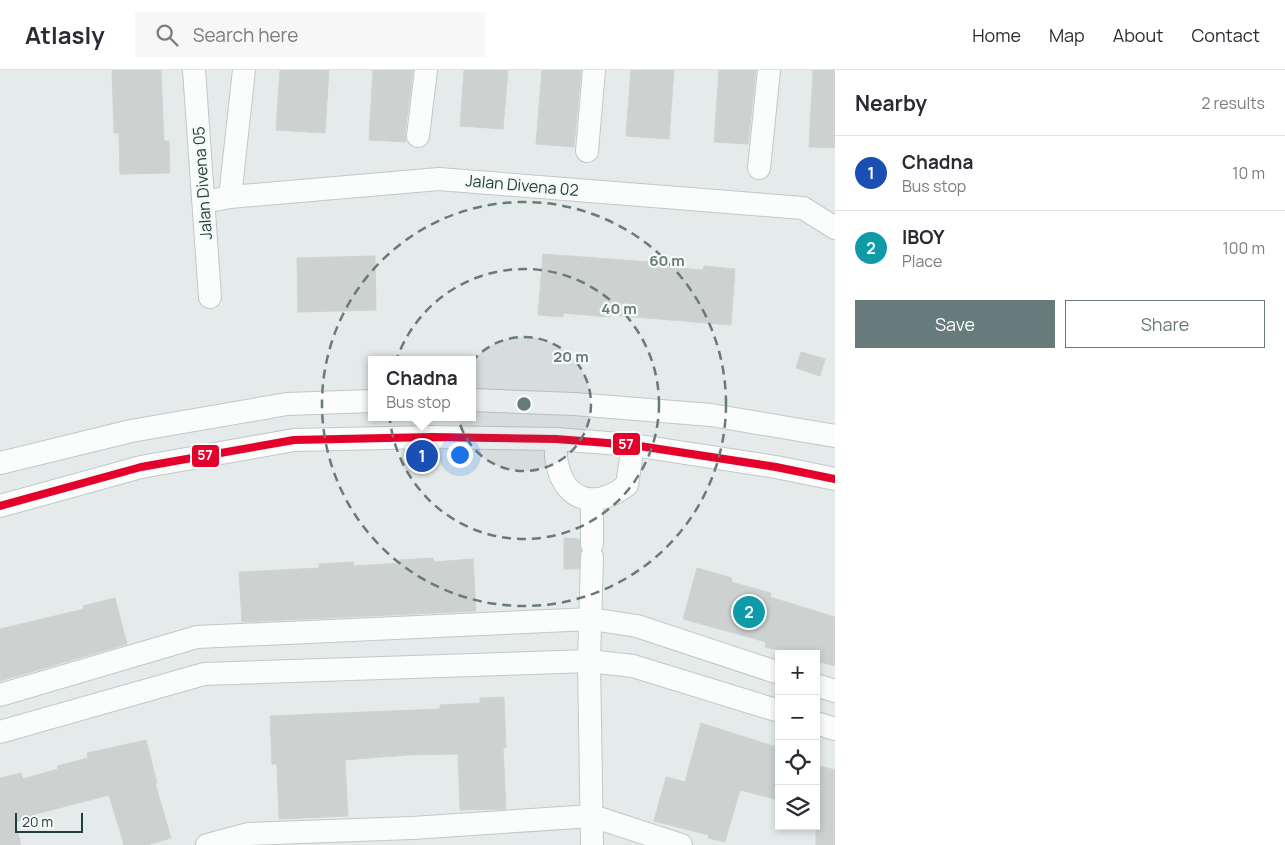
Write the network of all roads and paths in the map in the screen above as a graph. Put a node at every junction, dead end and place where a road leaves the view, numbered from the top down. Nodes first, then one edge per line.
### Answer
1 (194, 70) edge
2 (244, 70) edge
3 (426, 70) edge
4 (594, 70) edge
5 (769, 70) edge
6 (418, 136) dead end
7 (587, 151) dead end
8 (759, 168) dead end
9 (230, 197) junction
10 (204, 202) junction
11 (835, 228) edge
12 (210, 297) dead end
13 (368, 400) edge
14 (476, 400) edge
15 (132, 431) junction
16 (835, 436) edge
17 (556, 439) junction
18 (633, 446) junction
19 (0, 463) edge
20 (141, 467) junction
21 (835, 479) edge
22 (592, 501) junction
23 (0, 506) edge
24 (590, 619) junction
25 (197, 637) junction
26 (589, 661) junction
27 (775, 672) edge
28 (204, 674) junction
29 (820, 686) edge
30 (835, 691) edge
31 (0, 695) edge
32 (775, 711) edge
33 (820, 724) edge
34 (835, 729) edge
35 (0, 732) edge
36 (592, 816) junction
37 (412, 836) edge
38 (248, 840) edge
39 (207, 845) edge
40 (592, 845) edge
41 (681, 845) edge

1 - 10 street, Jalan Divena 05
2 - 9 street
3 - 6 street
4 - 7 street
5 - 8 street
9 - 10 street, Jalan Divena 02
9 - 11 street, Jalan Divena 02
10 - 12 street, Jalan Divena 05
13 - 15 street
14 - 16 street
15 - 19 street
15 - 20 street
17 - 18 street
17 - 20 street
17 - 22 street
18 - 21 street
18 - 22 street
20 - 23 street
22 - 24 street
24 - 25 street
24 - 26 street
24 - 27 street
25 - 28 street
25 - 31 street
26 - 28 street
26 - 32 street
26 - 36 street
28 - 35 street
29 - 30 street
33 - 34 street
36 - 37 street
36 - 40 street
36 - 41 street
37 - 38 street
38 - 39 street

